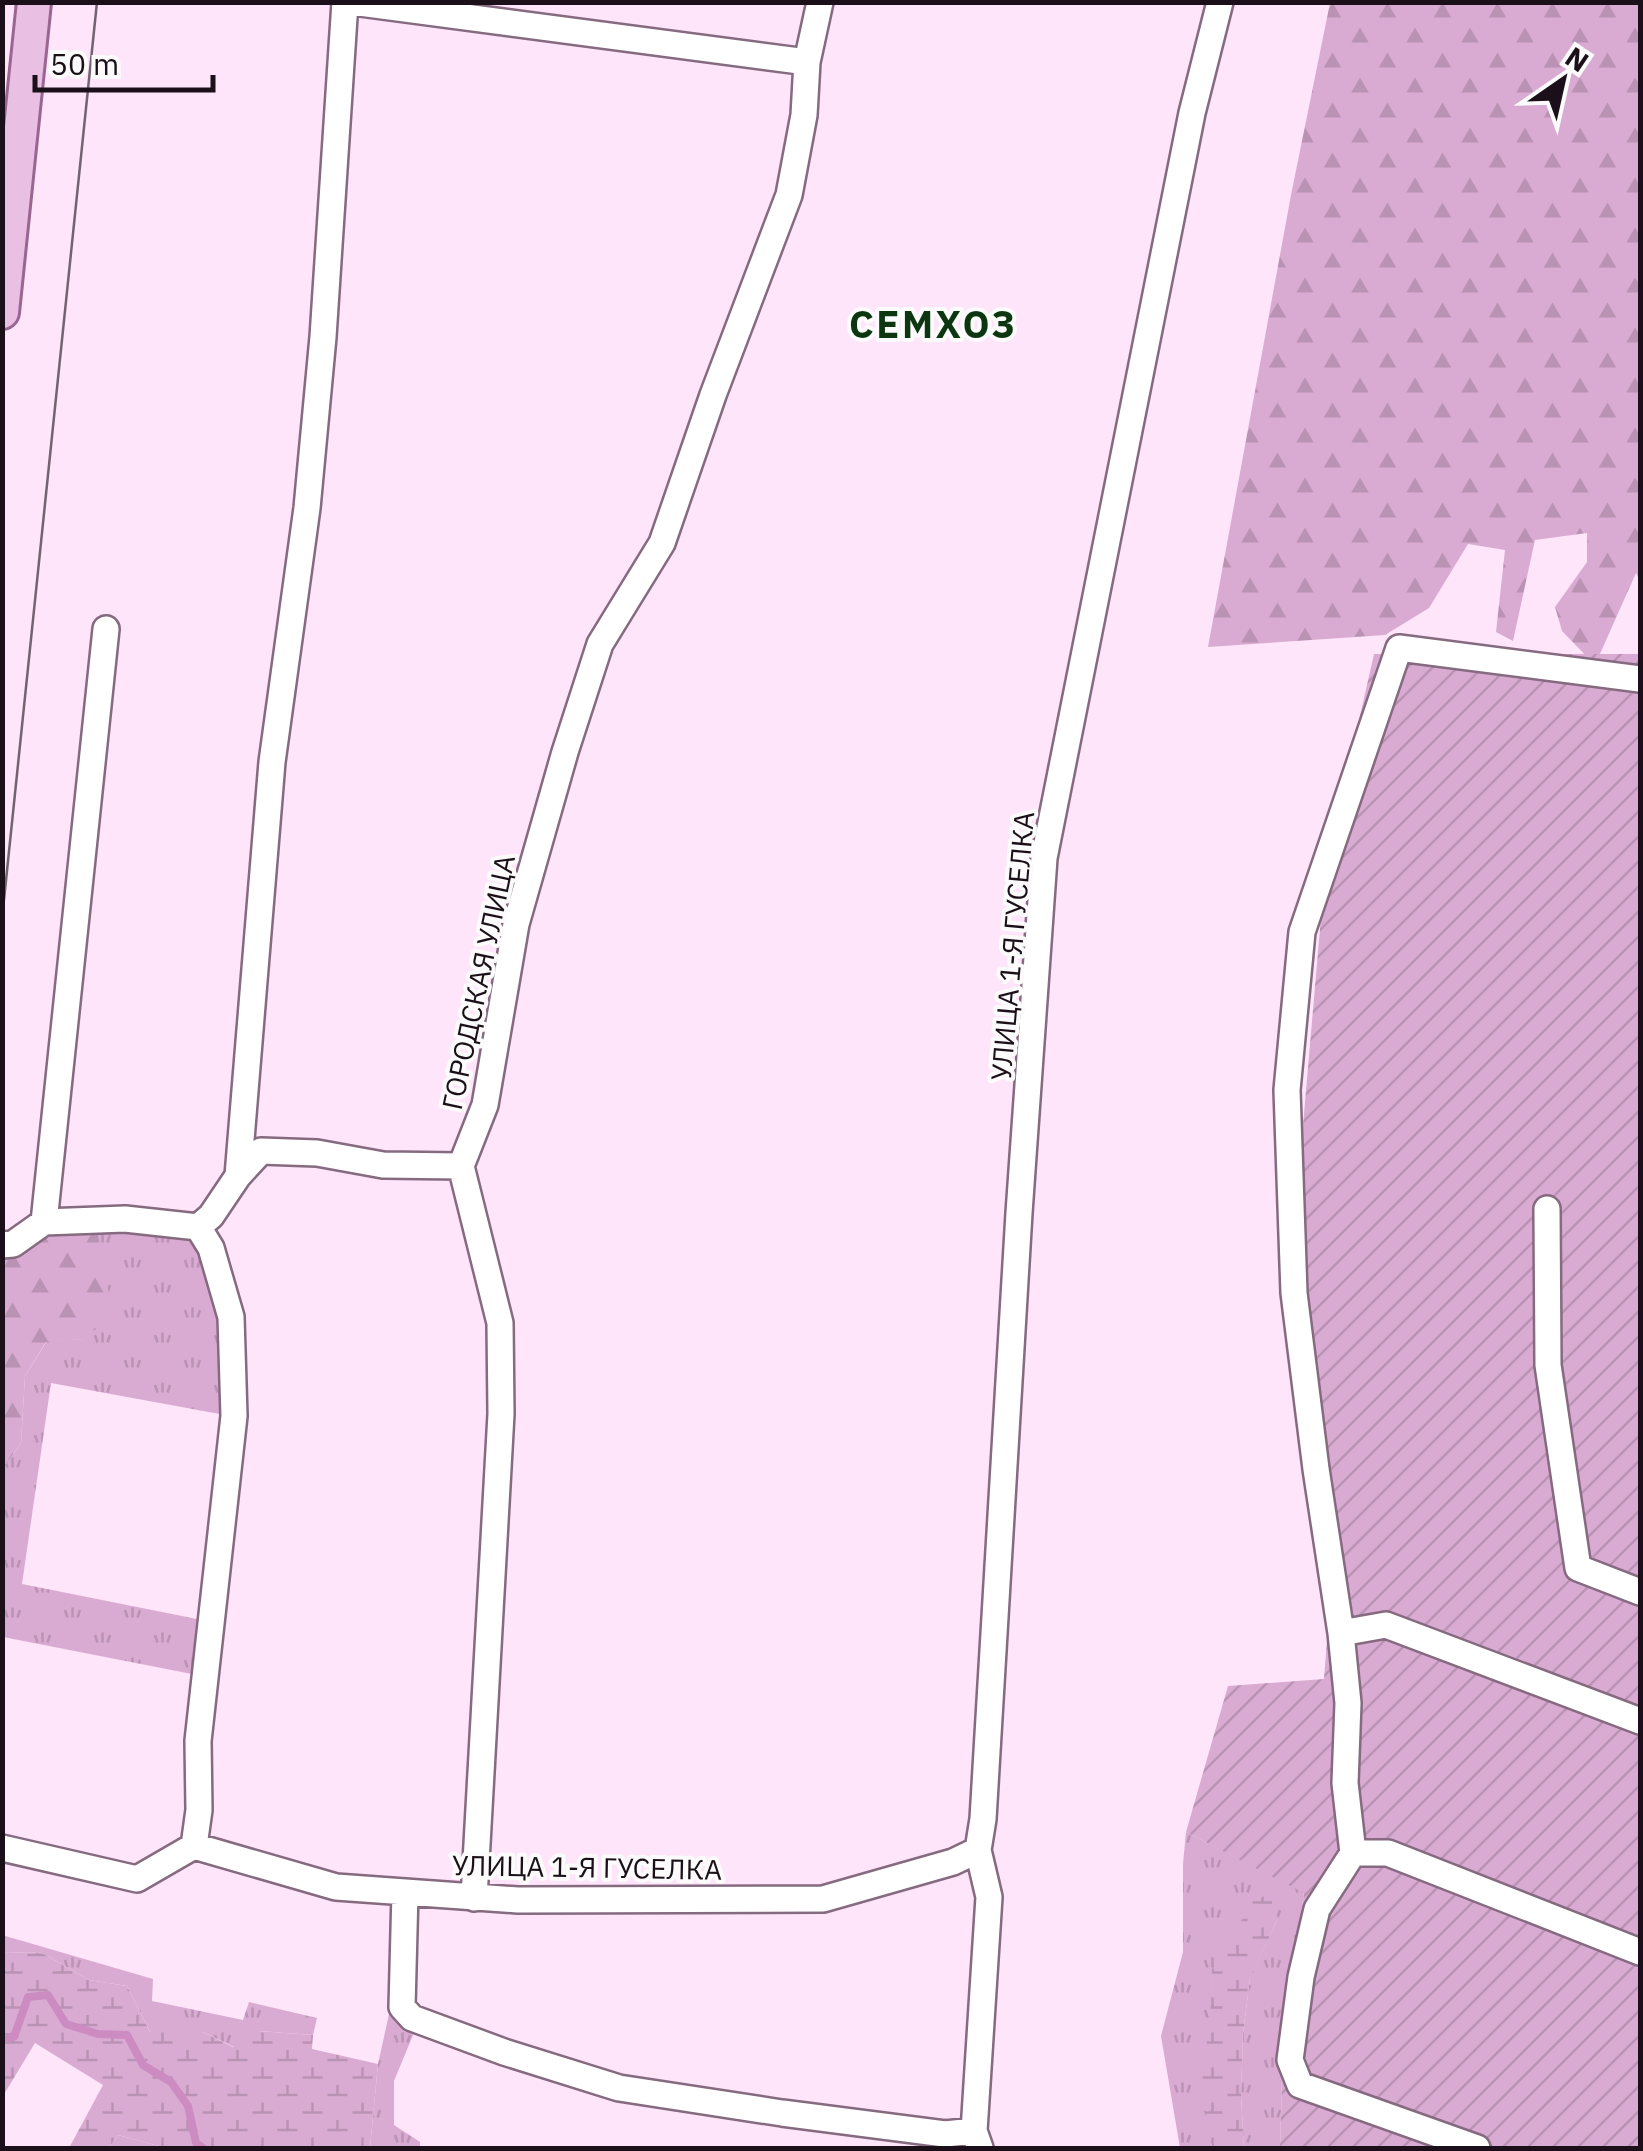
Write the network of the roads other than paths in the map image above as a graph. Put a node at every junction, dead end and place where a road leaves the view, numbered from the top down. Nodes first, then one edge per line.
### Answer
1 (34, 2) edge
2 (348, 2) edge
3 (820, 2) edge
4 (1220, 2) edge
5 (806, 62) junction
6 (2, 312) edge
7 (106, 629) dead end
8 (1640, 679) edge
9 (461, 1166) junction
10 (238, 1176) junction
11 (1547, 1209) dead end
12 (44, 1222) junction
13 (198, 1227) junction
14 (2, 1245) edge
15 (1640, 1592) edge
16 (1341, 1633) junction
17 (1640, 1721) edge
18 (194, 1846) junction
19 (2, 1848) edge
20 (978, 1850) junction
21 (1352, 1852) junction
22 (406, 1892) junction
23 (474, 1898) junction
24 (1640, 1952) edge
25 (977, 2140) edge
26 (1476, 2148) edge

1 - 6 main road
2 - 5 street
2 - 10 street
3 - 5 street, ГОРОДСКАЯ УЛИЦА
4 - 20 street, УЛИЦА 1-Я ГУСЕЛКА
5 - 9 street, ГОРОДСКАЯ УЛИЦА
7 - 12 street
8 - 16 street
9 - 10 street
9 - 23 street
10 - 13 street
11 - 15 street
12 - 13 street
12 - 14 street
13 - 18 street
16 - 17 street
16 - 21 street
18 - 19 street
18 - 22 street, УЛИЦА 1-Я ГУСЕЛКА
20 - 23 street, УЛИЦА 1-Я ГУСЕЛКА
20 - 25 street, УЛИЦА 1-Я ГУСЕЛКА
21 - 24 street
21 - 26 street
22 - 23 street, УЛИЦА 1-Я ГУСЕЛКА
22 - 25 street, УЛИЦА 1-Я ГУСЕЛКА

